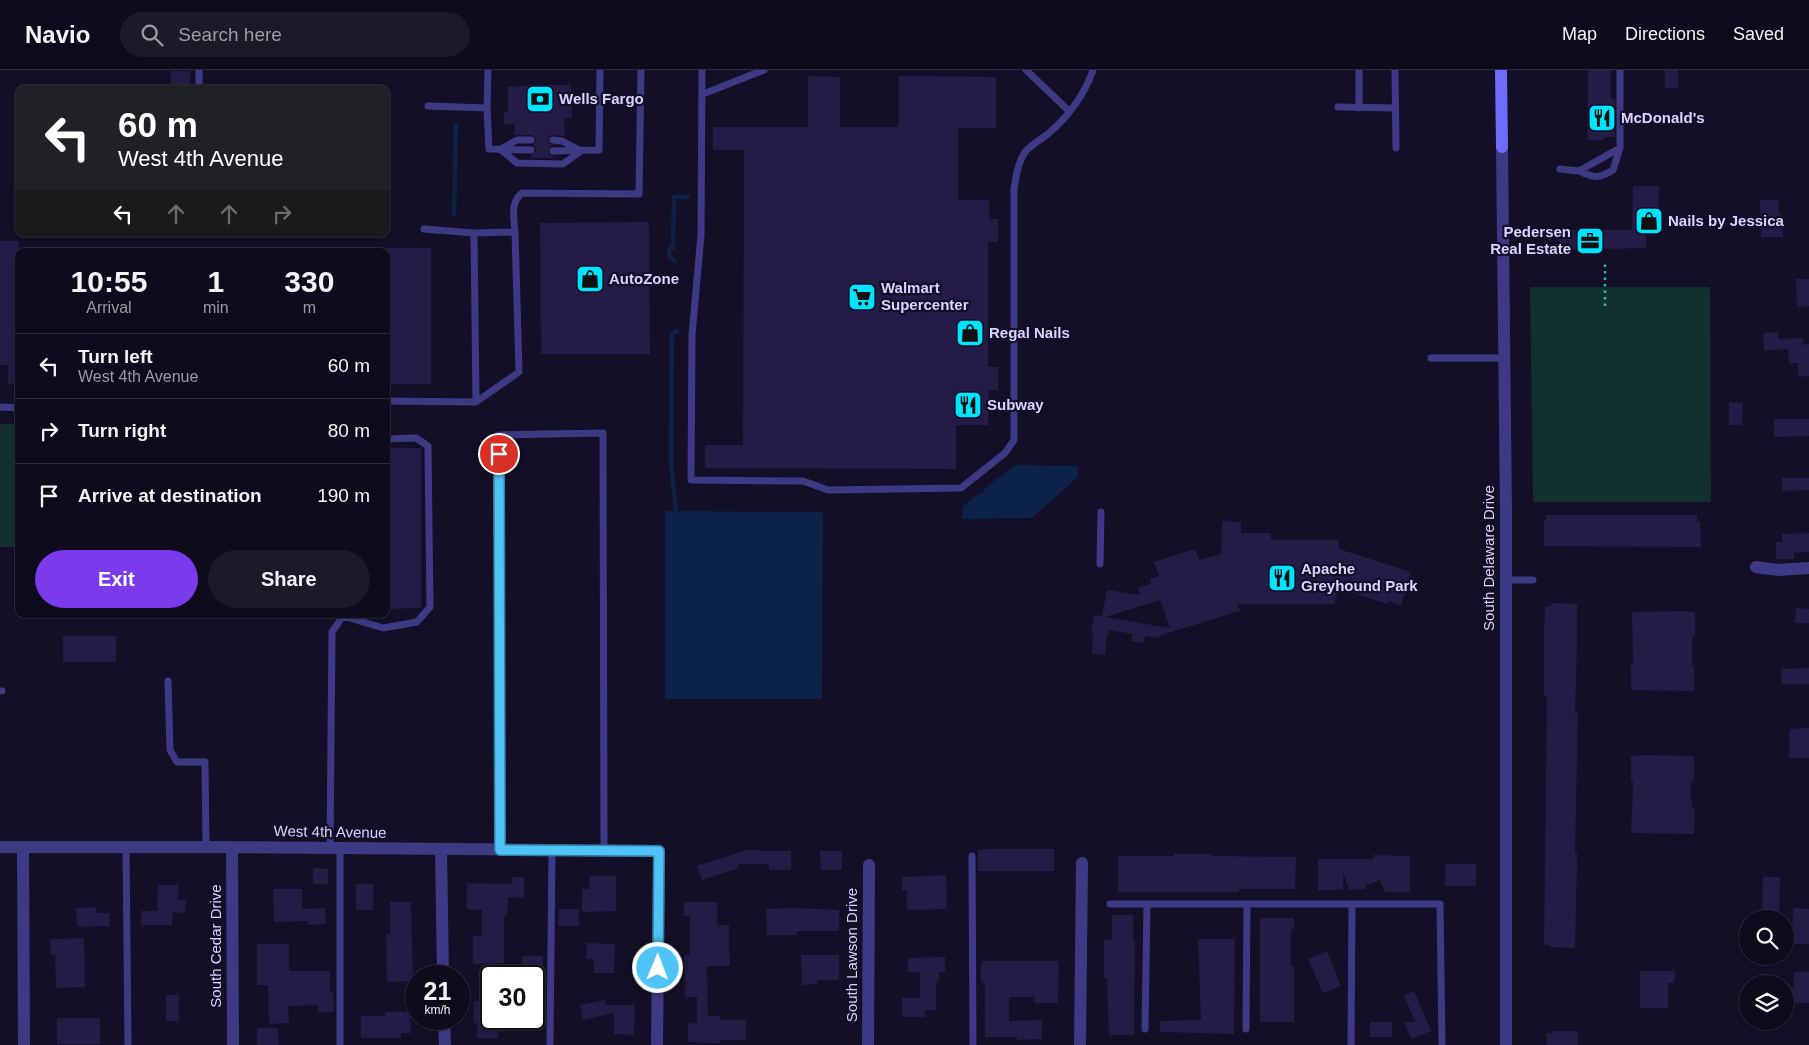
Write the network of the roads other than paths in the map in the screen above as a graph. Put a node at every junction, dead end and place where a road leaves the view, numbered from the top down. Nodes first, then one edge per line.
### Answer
1 (199, 70) edge
2 (488, 70) edge
3 (600, 70) edge
4 (641, 70) edge
5 (702, 70) edge
6 (764, 70) edge
7 (1026, 70) edge
8 (1093, 70) edge
9 (1359, 70) edge
10 (1395, 70) edge
11 (1501, 70) edge
12 (1620, 70) edge
13 (199, 85) edge
14 (702, 94) junction
15 (428, 106) dead end
16 (1338, 107) dead end
17 (487, 108) junction
18 (1359, 108) junction
19 (1395, 108) junction
20 (1069, 112) junction
21 (531, 140) dead end
22 (554, 140) dead end
23 (1396, 148) dead end
24 (1620, 148) junction
25 (500, 150) junction
26 (531, 150) dead end
27 (554, 150) dead end
28 (581, 152) junction
29 (1560, 169) dead end
30 (1579, 171) junction
31 (424, 229) dead end
32 (515, 232) junction
33 (474, 233) junction
34 (1431, 358) dead end
35 (1503, 358) junction
36 (390, 401) edge
37 (476, 402) junction
38 (0, 407) edge
39 (15, 408) edge
40 (390, 439) edge
41 (1101, 512) dead end
42 (1100, 564) dead end
43 (1756, 567) dead end
44 (1809, 568) edge
45 (1506, 580) junction
46 (1533, 580) dead end
47 (341, 618) edge
48 (352, 618) edge
49 (168, 681) dead end
50 (0, 847) edge
51 (23, 847) junction
52 (126, 847) junction
53 (206, 847) junction
54 (232, 847) junction
55 (335, 848) junction
56 (441, 849) junction
57 (500, 850) junction
58 (552, 850) junction
59 (604, 851) junction
60 (972, 856) dead end
61 (1082, 863) dead end
62 (869, 865) dead end
63 (1110, 904) dead end
64 (1147, 904) junction
65 (1248, 904) junction
66 (1352, 904) junction
67 (444, 965) edge
68 (1145, 1029) dead end
69 (1246, 1029) dead end
70 (444, 1030) edge
71 (24, 1045) edge
72 (128, 1045) edge
73 (233, 1045) edge
74 (340, 1045) edge
75 (445, 1045) edge
76 (550, 1045) edge
77 (657, 1045) edge
78 (868, 1045) edge
79 (973, 1045) edge
80 (1080, 1045) edge
81 (1352, 1045) edge
82 (1442, 1045) edge
83 (1506, 1045) edge

1 - 13 lane
2 - 17 lane
3 - 28 lane
4 - 32 lane
5 - 14 lane
6 - 14 lane
7 - 20 lane
8 - 20 lane
9 - 18 lane
10 - 19 lane
11 - 35 street, South Delaware Drive
12 - 24 lane
14 - 20 lane
15 - 17 lane
16 - 18 lane
17 - 25 lane
18 - 19 lane
19 - 23 lane
21 - 25 lane
22 - 28 lane
24 - 30 lane
24 - 30 lane
25 - 26 lane
25 - 28 lane
27 - 28 lane
29 - 30 lane
31 - 33 lane
32 - 33 lane
32 - 37 lane
33 - 37 lane
34 - 35 lane
35 - 45 street, South Delaware Drive
36 - 37 lane
38 - 39 lane
40 - 48 lane
41 - 42 lane
43 - 44 street
45 - 46 lane
45 - 83 street, South Delaware Drive
47 - 55 lane
49 - 53 lane
50 - 51 street, West 4th Avenue
51 - 52 street, West 4th Avenue
51 - 71 street
52 - 53 street, West 4th Avenue
52 - 72 lane
53 - 54 street, West 4th Avenue
54 - 55 street, West 4th Avenue
54 - 73 street, South Cedar Drive
55 - 56 street, West 4th Avenue
55 - 74 lane
56 - 57 street, West 4th Avenue
56 - 67 street
57 - 58 street, West 4th Avenue
57 - 59 lane
58 - 59 street, West 4th Avenue
58 - 76 lane
59 - 77 street, West 4th Avenue
60 - 79 lane
61 - 80 street
62 - 78 street, South Lawson Drive
63 - 64 lane
64 - 65 lane
64 - 68 lane
65 - 66 lane
65 - 69 lane
66 - 81 lane
66 - 82 lane
70 - 75 street

